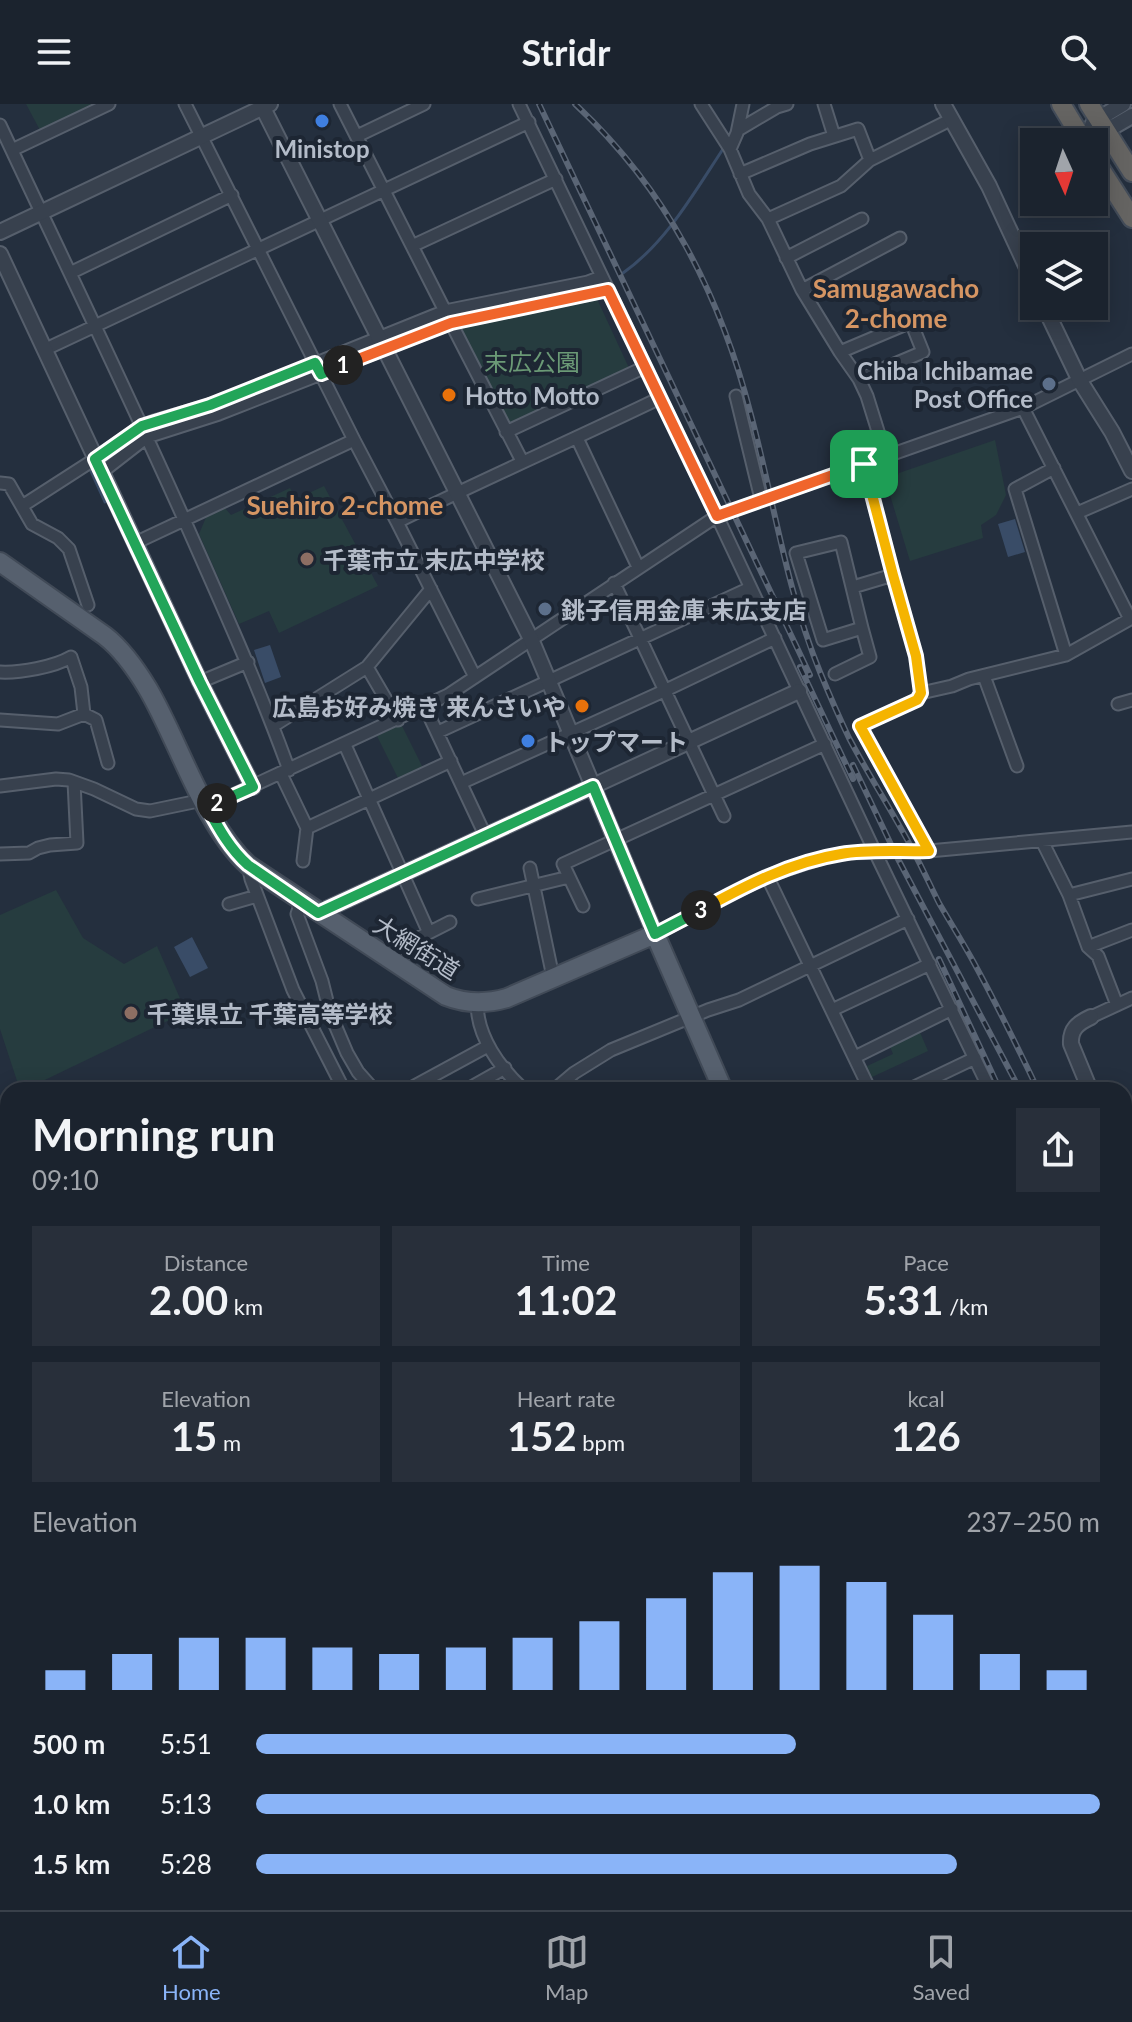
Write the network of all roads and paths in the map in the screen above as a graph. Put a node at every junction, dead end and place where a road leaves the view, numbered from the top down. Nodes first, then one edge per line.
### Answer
1 (109, 104) edge
2 (185, 104) edge
3 (340, 104) edge
4 (424, 104) edge
5 (519, 104) edge
6 (701, 104) edge
7 (743, 104) edge
8 (787, 104) edge
9 (824, 104) edge
10 (943, 104) edge
11 (1061, 104) edge
12 (1123, 104) edge
13 (265, 105) edge
14 (1132, 116) edge
15 (1097, 118) edge
16 (952, 119) junction
17 (529, 122) junction
18 (0, 125) edge
19 (1075, 128) edge
20 (738, 130) junction
21 (202, 136) junction
22 (357, 136) junction
23 (834, 136) junction
24 (728, 145) junction
25 (12, 150) junction
26 (870, 160) junction
27 (1132, 172) edge
28 (740, 174) junction
29 (556, 179) junction
30 (1108, 181) edge
31 (384, 190) junction
32 (232, 195) junction
33 (41, 212) junction
34 (1132, 218) edge
35 (768, 219) junction
36 (862, 219) dead end
37 (320, 220) junction
38 (0, 232) edge
39 (900, 238) dead end
40 (412, 246) junction
41 (259, 250) junction
42 (1020, 253) edge
43 (0, 254) edge
44 (786, 258) junction
45 (70, 273) junction
46 (601, 277) junction
47 (608, 290) junction
48 (802, 290) junction
49 (445, 311) junction
50 (1051, 320) edge
51 (451, 323) junction
52 (96, 327) junction
53 (381, 343) junction
54 (46, 349) junction
55 (840, 352) junction
56 (1132, 354) edge
57 (645, 367) junction
58 (318, 369) junction
59 (859, 379) junction
60 (1080, 381) junction
61 (736, 396) dead end
62 (660, 398) junction
63 (1023, 408) junction
64 (145, 431) junction
65 (506, 432) junction
66 (577, 438) junction
67 (354, 440) junction
68 (886, 457) junction
69 (522, 461) junction
70 (864, 464) junction
71 (98, 465) junction
72 (1054, 468) junction
73 (1132, 471) edge
74 (0, 483) edge
75 (1132, 489) edge
76 (457, 493) junction
77 (761, 499) junction
78 (22, 506) junction
79 (1077, 513) junction
80 (717, 516) junction
81 (184, 519) junction
82 (397, 522) junction
83 (135, 543) junction
84 (0, 562) edge
85 (638, 567) junction
86 (893, 575) junction
87 (614, 583) junction
88 (853, 587) junction
89 (750, 588) junction
90 (431, 589) junction
91 (88, 605) dead end
92 (862, 628) junction
93 (642, 638) junction
94 (775, 638) junction
95 (531, 639) junction
96 (1066, 655) junction
97 (248, 662) junction
98 (367, 667) junction
99 (0, 672) edge
100 (835, 674) dead end
101 (984, 676) junction
102 (475, 677) junction
103 (548, 681) junction
104 (200, 682) junction
105 (666, 690) junction
106 (799, 691) junction
107 (921, 693) junction
108 (1132, 700) edge
109 (1118, 704) dead end
110 (425, 707) junction
111 (84, 714) junction
112 (0, 720) edge
113 (398, 720) junction
114 (273, 726) junction
115 (438, 732) junction
116 (571, 733) junction
117 (690, 741) junction
118 (825, 744) junction
119 (345, 745) junction
120 (451, 761) junction
121 (108, 763) dead end
122 (1017, 766) dead end
123 (285, 772) junction
124 (74, 782) junction
125 (461, 783) junction
126 (0, 786) edge
127 (593, 786) junction
128 (253, 787) junction
129 (714, 794) junction
130 (370, 798) junction
131 (205, 804) junction
132 (724, 816) dead end
133 (307, 828) junction
134 (1132, 832) edge
135 (485, 835) junction
136 (616, 840) junction
137 (1042, 841) junction
138 (929, 851) junction
139 (875, 852) junction
140 (0, 854) edge
141 (303, 861) dead end
142 (248, 865) junction
143 (530, 868) dead end
144 (404, 873) junction
145 (767, 876) junction
146 (569, 877) junction
147 (1132, 879) edge
148 (533, 886) junction
149 (1069, 895) junction
150 (257, 896) junction
151 (478, 899) dead end
152 (301, 902) junction
153 (229, 904) dead end
154 (583, 906) dead end
155 (318, 913) junction
156 (908, 919) junction
157 (450, 922) dead end
158 (1132, 930) edge
159 (429, 933) junction
160 (655, 934) junction
161 (1088, 947) junction
162 (383, 956) junction
163 (930, 964) junction
164 (811, 966) junction
165 (553, 977) junction
166 (1132, 998) edge
167 (477, 1003) junction
168 (1117, 1005) junction
169 (952, 1009) junction
170 (832, 1010) junction
171 (1091, 1017) joint
172 (692, 1018) junction
173 (488, 1046) junction
174 (855, 1057) junction
175 (975, 1058) junction
176 (505, 1068) junction
177 (340, 1082) edge
178 (367, 1082) edge
179 (422, 1082) edge
180 (480, 1082) edge
181 (517, 1082) edge
182 (563, 1082) edge
183 (720, 1082) edge
184 (866, 1082) edge
185 (925, 1082) edge
186 (986, 1082) edge
187 (1087, 1082) edge

1 - 25 street
2 - 21 street
3 - 22 street
4 - 22 street
5 - 17 street
6 - 24 street
7 - 20 street
8 - 20 street
9 - 23 street
10 - 16 street
11 - 19 highway
12 - 15 street
13 - 21 street
13 - 37 street
14 - 15 street
15 - 27 highway
16 - 26 street
16 - 42 street
17 - 29 street
17 - 31 street
18 - 25 street
20 - 24 street
21 - 32 street
21 - 33 street
22 - 31 street
23 - 26 street
23 - 28 street
24 - 28 street
25 - 33 street
26 - 35 street
28 - 35 street
29 - 40 street
29 - 46 street
30 - 34 highway
31 - 37 street
31 - 40 street
32 - 41 street
32 - 45 street
33 - 38 street
33 - 45 street
35 - 44 street
36 - 44 street
37 - 41 street
37 - 53 street
39 - 48 street
40 - 49 street
41 - 52 street
41 - 58 street
43 - 54 street
44 - 48 street
45 - 52 street
46 - 47 street
46 - 49 street
47 - 51 street
47 - 57 street
48 - 55 street
49 - 53 street
50 - 60 street
51 - 53 street
51 - 65 street
52 - 54 street
52 - 64 street
53 - 58 street
53 - 76 street
54 - 71 street
55 - 59 street
55 - 59 street
56 - 60 street
57 - 62 street
57 - 65 street
58 - 64 street
58 - 67 street
59 - 68 street
60 - 63 street
60 - 73 street
61 - 77 street
62 - 66 street
62 - 80 street
63 - 68 street
63 - 72 street
64 - 71 street
64 - 81 street
65 - 69 street
66 - 69 street
66 - 85 street
67 - 81 street
67 - 82 street
68 - 70 street
69 - 76 street
70 - 77 street
70 - 86 street
71 - 78 street
71 - 83 street
72 - 79 street
72 - 96 street
74 - 78 street
75 - 79 street
76 - 82 street
76 - 95 street
77 - 80 street
78 - 91 street
79 - 96 street
80 - 85 street
80 - 89 street
81 - 83 street
81 - 97 street
82 - 90 street
83 - 104 street
84 - 131 main road, 大網街道
85 - 87 street
86 - 88 street
86 - 107 street
87 - 93 street
87 - 95 street
88 - 92 street
88 - 92 street
89 - 93 street
89 - 94 street
90 - 98 street
90 - 102 street
92 - 100 street
93 - 103 street
93 - 105 street
94 - 105 street
94 - 106 street
95 - 102 street
95 - 103 street
96 - 101 street
97 - 104 street
97 - 114 street
98 - 113 street
98 - 114 street
99 - 111 street
101 - 107 street
101 - 122 street
102 - 110 street
103 - 115 street
103 - 116 street
104 - 128 street
105 - 116 street
105 - 117 street
106 - 117 street
106 - 118 street
107 - 138 street
108 - 109 street
110 - 113 street
110 - 115 street
111 - 112 street
111 - 121 street
113 - 119 street
114 - 123 street
115 - 120 street
116 - 125 street
116 - 127 street
117 - 127 street
117 - 129 street
118 - 129 street
118 - 139 street
119 - 123 street
119 - 130 street
120 - 125 street
120 - 130 street
123 - 128 street
123 - 133 street
124 - 126 street
124 - 131 street
124 - 140 street
125 - 135 street
127 - 135 street
127 - 136 street
128 - 131 street
129 - 132 street
129 - 136 street
130 - 133 street
130 - 144 street
131 - 142 main road, 大網街道
133 - 141 street
134 - 137 street
135 - 144 street
136 - 146 street
136 - 160 street
137 - 138 street
137 - 149 street
138 - 139 street
139 - 145 street
139 - 156 street
142 - 150 street
142 - 152 main road, 大網街道
143 - 148 street
144 - 155 street
144 - 159 street
145 - 160 street
145 - 164 street
146 - 148 street
146 - 154 street
147 - 149 street
148 - 151 street
148 - 165 street
149 - 161 street
150 - 153 street
150 - 177 street
152 - 155 main road, 大網街道
152 - 178 street
155 - 162 main road, 大網街道
156 - 163 street
156 - 164 street
157 - 159 street
158 - 161 street
159 - 162 street
160 - 165 main road, 大網街道
160 - 172 main road
161 - 168 street
162 - 167 main road, 大網街道
163 - 169 street
163 - 170 street
164 - 170 street
164 - 172 street
165 - 167 main road, 大網街道
166 - 168 street
167 - 173 street
168 - 171 street
169 - 174 street
169 - 175 street
170 - 174 street
171 - 187 street
172 - 182 street
172 - 183 main road
173 - 176 street
173 - 179 street
174 - 184 street
175 - 185 street
175 - 186 street
176 - 180 street
176 - 181 street

